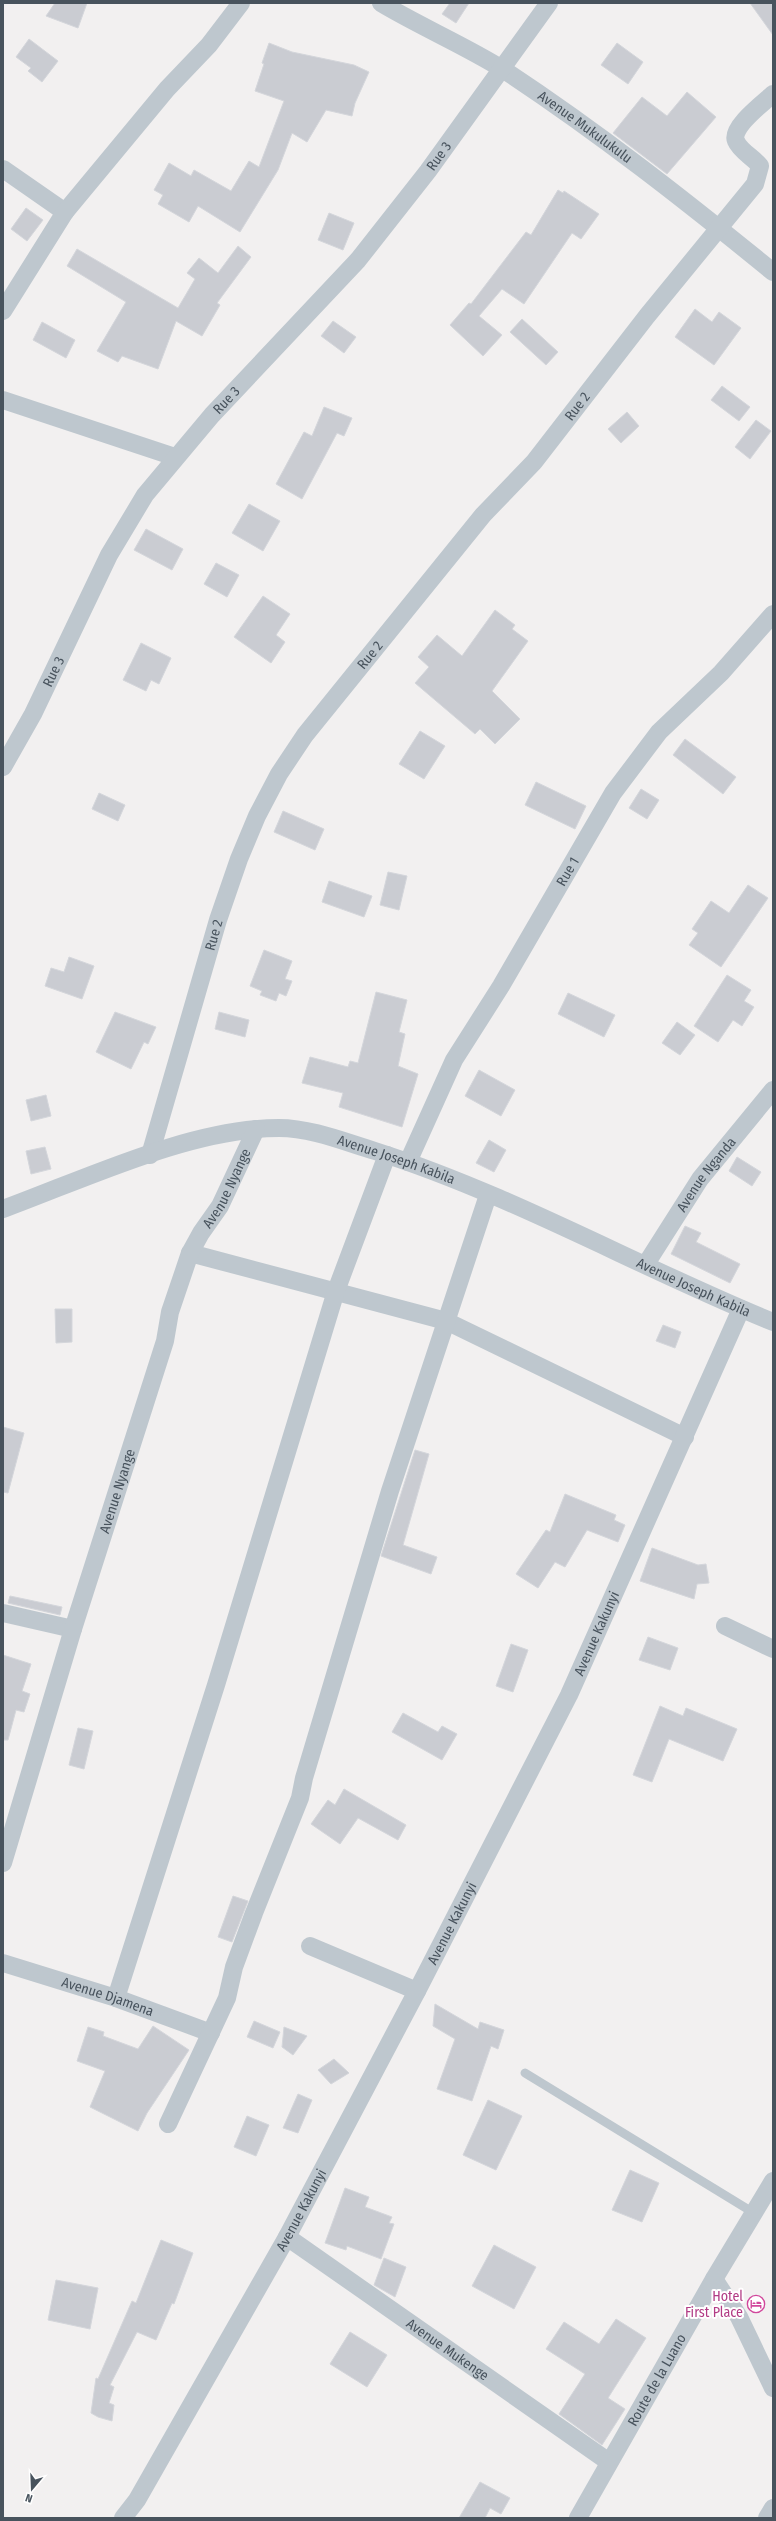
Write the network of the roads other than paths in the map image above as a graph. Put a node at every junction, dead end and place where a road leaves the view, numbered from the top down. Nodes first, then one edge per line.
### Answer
1 (240, 3) edge
2 (381, 3) edge
3 (549, 3) edge
4 (502, 70) junction
5 (773, 94) edge
6 (3, 169) edge
7 (65, 212) junction
8 (718, 228) junction
9 (773, 272) edge
10 (3, 311) edge
11 (3, 400) edge
12 (175, 457) junction
13 (773, 614) edge
14 (3, 767) edge
15 (773, 1090) edge
16 (256, 1129) junction
17 (150, 1154) junction
18 (387, 1155) junction
19 (408, 1162) junction
20 (488, 1195) junction
21 (3, 1209) edge
22 (190, 1253) junction
23 (646, 1264) junction
24 (336, 1291) junction
25 (741, 1309) junction
26 (446, 1321) junction
27 (773, 1322) edge
28 (685, 1436) junction
29 (3, 1613) edge
30 (725, 1626) dead end
31 (73, 1629) junction
32 (773, 1649) edge
33 (3, 1863) edge
34 (310, 1946) dead end
35 (3, 1963) edge
36 (417, 1991) junction
37 (116, 1998) junction
38 (211, 2033) junction
39 (525, 2073) dead end
40 (168, 2124) dead end
41 (773, 2181) edge
42 (754, 2213) junction
43 (287, 2237) junction
44 (714, 2279) junction
45 (773, 2388) edge
46 (609, 2462) junction
47 (773, 2508) edge
48 (123, 2518) edge
49 (578, 2518) edge
50 (767, 2518) edge

1 - 7 street
2 - 4 street, Avenue Mukulukulu
3 - 4 street, Rue 3
4 - 8 street, Avenue Mukulukulu
4 - 12 street, Rue 3
5 - 8 street, Rue 2
6 - 7 street
7 - 10 street
8 - 9 street, Avenue Mukulukulu
8 - 17 street, Rue 2
11 - 12 street
12 - 14 street, Rue 3
13 - 19 street, Rue 1
15 - 23 street, Avenue Nganda
16 - 17 street, Avenue Joseph Kabila
16 - 18 street, Avenue Joseph Kabila
16 - 22 street, Avenue Nyange
17 - 21 street, Avenue Joseph Kabila
18 - 19 street, Avenue Joseph Kabila
18 - 24 street
19 - 20 street, Avenue Joseph Kabila
20 - 23 street, Avenue Joseph Kabila
20 - 26 street
22 - 24 street
22 - 31 street, Avenue Nyange
23 - 25 street, Avenue Joseph Kabila
24 - 26 street
24 - 37 street
25 - 27 street, Avenue Joseph Kabila
25 - 28 street, Avenue Kakunyi
26 - 28 street
26 - 38 street
28 - 36 street, Avenue Kakunyi
29 - 31 street
30 - 32 street
31 - 33 street, Avenue Nyange
34 - 36 street
35 - 37 street, Avenue Djamena
36 - 43 street, Avenue Kakunyi
37 - 38 street, Avenue Djamena
38 - 40 street
39 - 42 lane
41 - 42 street, Route de la Luano
42 - 44 street, Route de la Luano
43 - 46 street, Avenue Mukenge
43 - 48 street, Avenue Kakunyi
44 - 45 street
44 - 46 street, Route de la Luano
46 - 49 street, Route de la Luano
47 - 50 street

